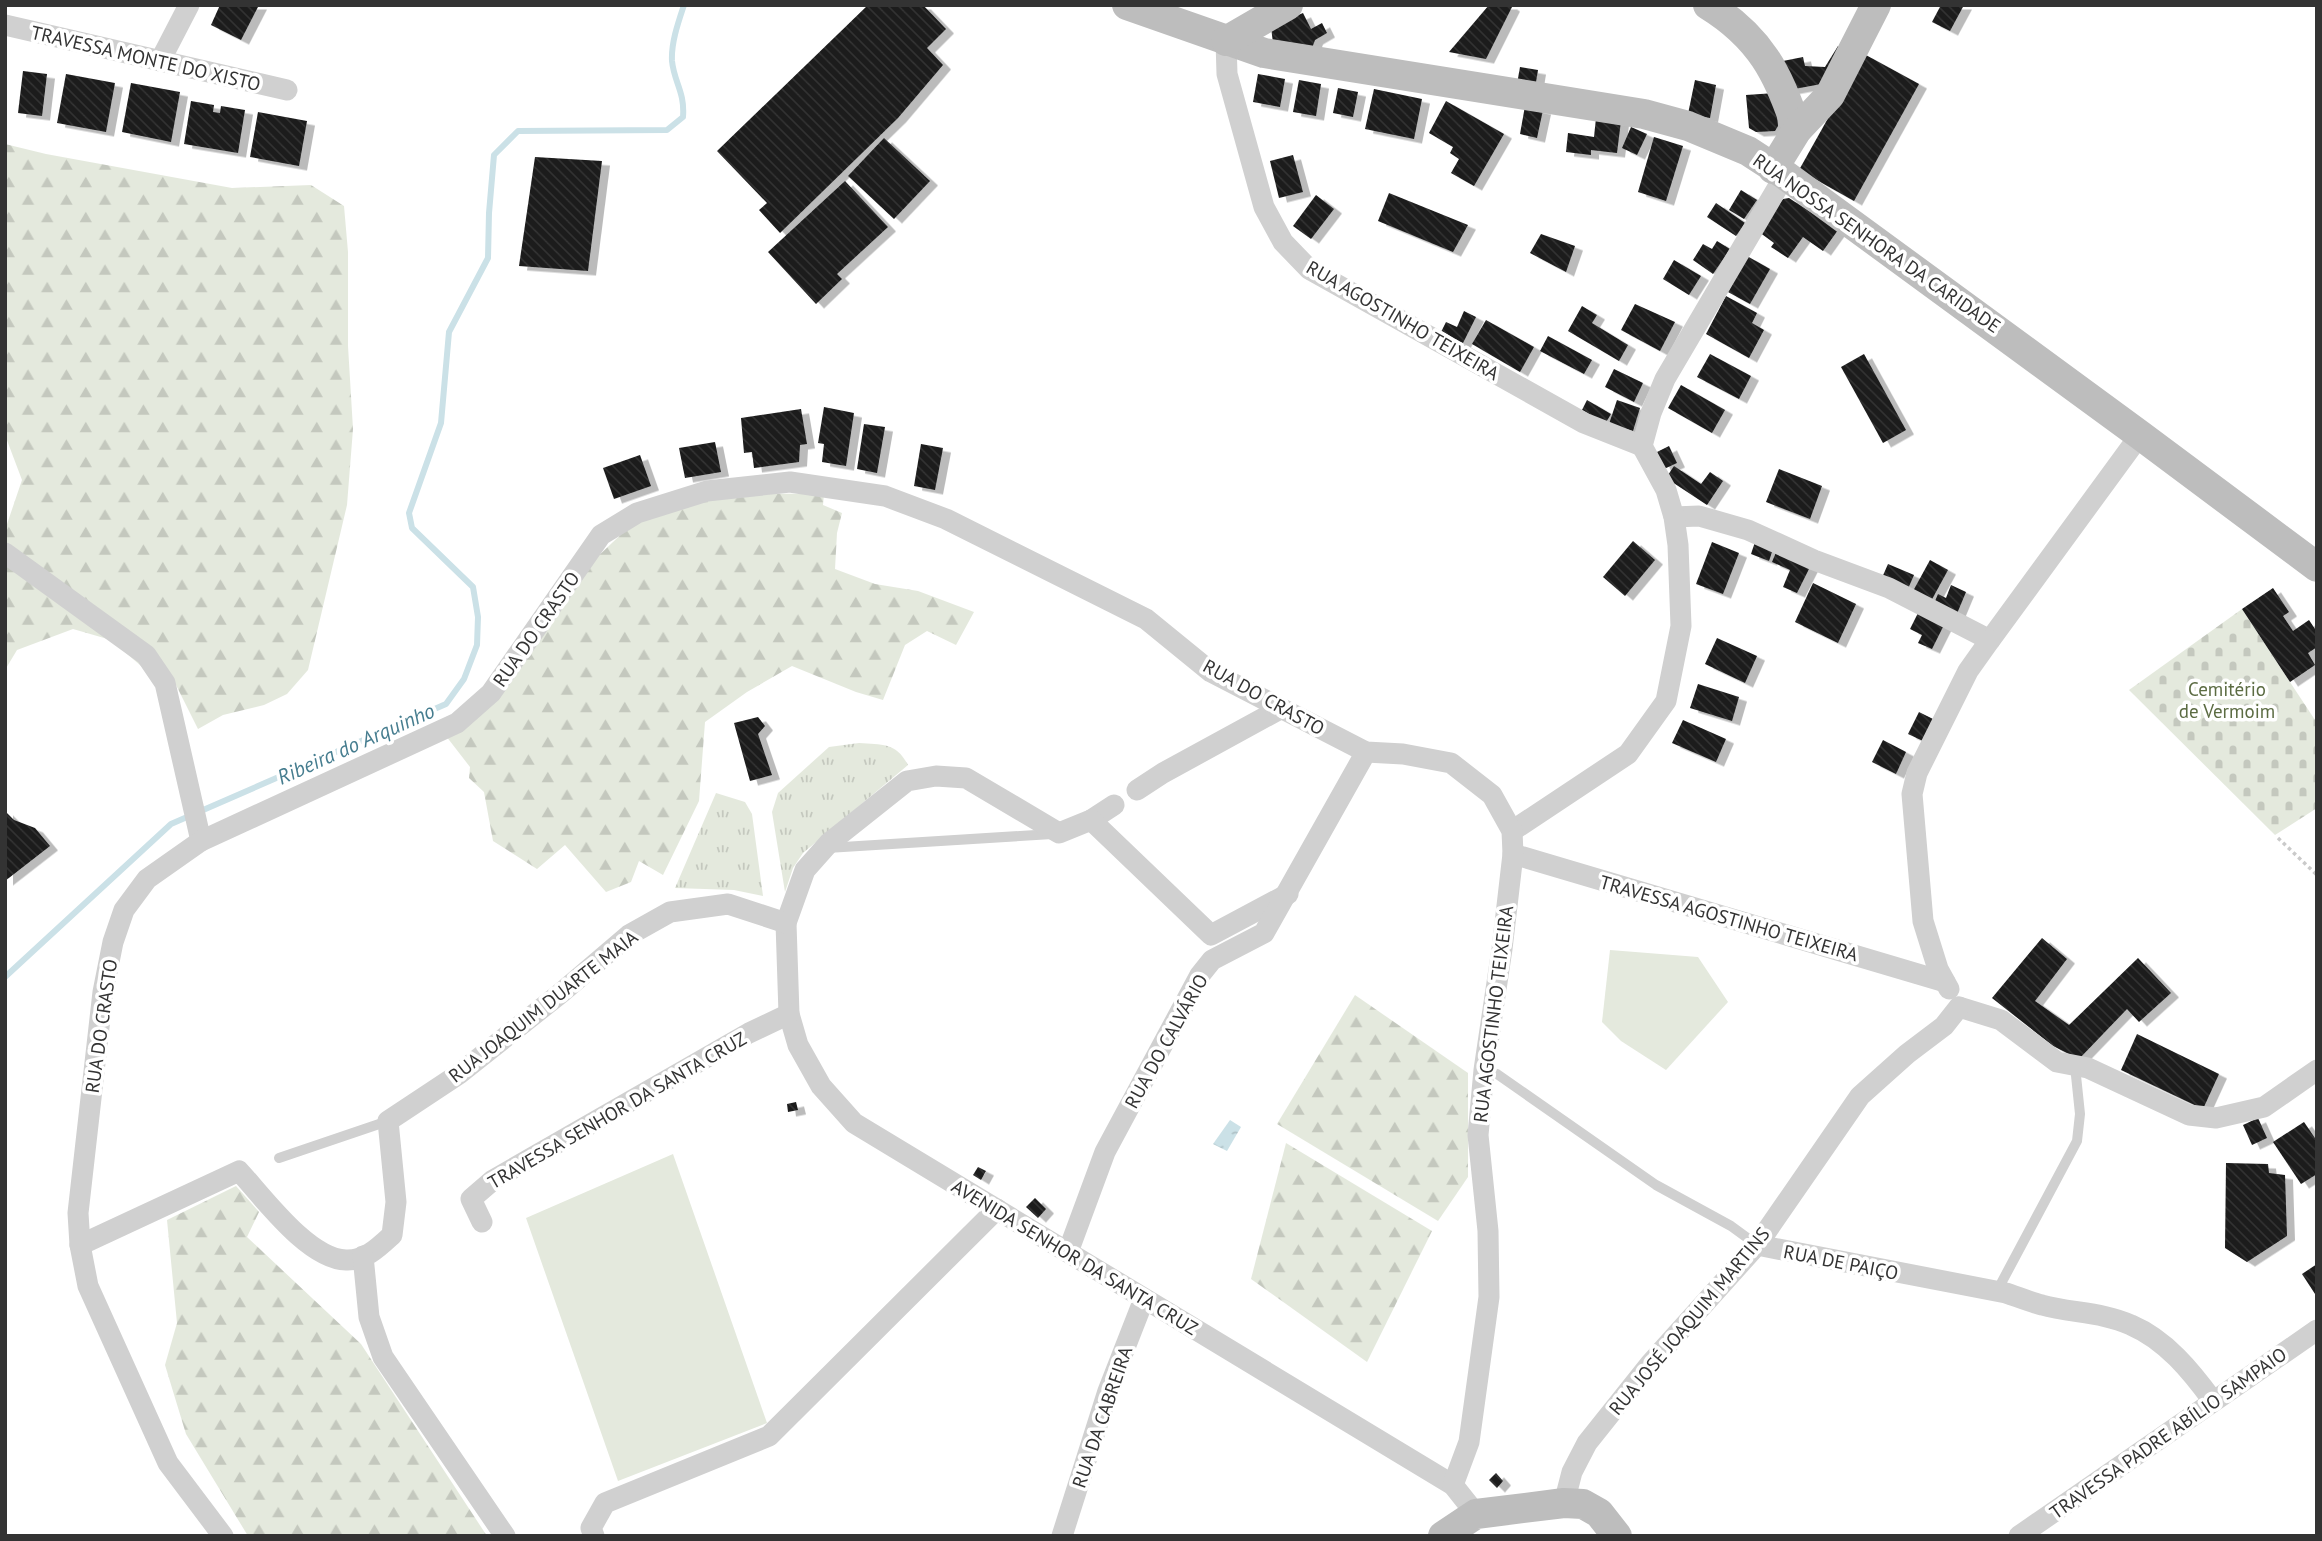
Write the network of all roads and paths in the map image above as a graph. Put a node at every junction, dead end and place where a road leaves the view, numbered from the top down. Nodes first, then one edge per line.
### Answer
1 (189, 5) edge
2 (1128, 5) edge
3 (1289, 5) edge
4 (1876, 5) edge
5 (1711, 6) edge
6 (5, 25) edge
7 (1226, 41) junction
8 (160, 61) junction
9 (287, 90) dead end
10 (1797, 130) junction
11 (1779, 172) junction
12 (2140, 435) junction
13 (1642, 446) junction
14 (1674, 517) junction
15 (5, 553) edge
16 (2317, 567) edge
17 (1990, 640) junction
18 (1280, 709) junction
19 (1366, 752) junction
20 (1137, 790) dead end
21 (1114, 805) dead end
22 (1091, 820) junction
23 (1513, 831) junction
24 (1059, 833) junction
25 (199, 834) junction
26 (2278, 838) dead end
27 (824, 849) junction
28 (1513, 854) junction
29 (2317, 875) edge
30 (1289, 894) junction
31 (786, 923) junction
32 (1945, 982) junction
33 (1959, 1007) junction
34 (789, 1014) junction
35 (2075, 1066) junction
36 (1484, 1070) junction
37 (2317, 1070) edge
38 (388, 1121) junction
39 (279, 1158) dead end
40 (997, 1209) junction
41 (482, 1222) dead end
42 (80, 1245) junction
43 (1757, 1245) junction
44 (1068, 1252) junction
45 (363, 1256) junction
46 (1997, 1291) junction
47 (1144, 1299) junction
48 (2317, 1331) edge
49 (2213, 1401) junction
50 (1453, 1485) junction
51 (1564, 1503) junction
52 (1476, 1514) junction
53 (223, 1536) edge
54 (505, 1536) edge
55 (594, 1536) edge
56 (1062, 1536) edge
57 (1443, 1536) edge
58 (1616, 1536) edge
59 (2019, 1536) edge

1 - 8 street
2 - 7 street, RUA NOSSA SENHORA DA CARIDADE
3 - 7 street
4 - 10 street
5 - 10 street
6 - 8 street, TRAVESSA MONTE DO XISTO
7 - 11 street, RUA NOSSA SENHORA DA CARIDADE
7 - 13 street, RUA AGOSTINHO TEIXEIRA
8 - 9 street, TRAVESSA MONTE DO XISTO
10 - 11 street
11 - 12 street, RUA NOSSA SENHORA DA CARIDADE
11 - 13 street
12 - 16 street, RUA NOSSA SENHORA DA CARIDADE
12 - 17 street
13 - 14 street
14 - 17 street
14 - 23 street
15 - 25 street
17 - 32 street
18 - 19 street, RUA DO CRASTO
18 - 20 street
18 - 25 street, RUA DO CRASTO
19 - 23 street, RUA DO CRASTO
19 - 30 street, RUA DO CALVÁRIO
21 - 22 street
22 - 24 street
22 - 30 street
23 - 28 street, RUA AGOSTINHO TEIXEIRA
24 - 27 lane
24 - 27 street
25 - 42 street, RUA DO CRASTO
26 - 29 path
27 - 31 street
28 - 32 street, TRAVESSA AGOSTINHO TEIXEIRA
28 - 36 street, RUA AGOSTINHO TEIXEIRA
30 - 44 street, RUA DO CALVÁRIO
31 - 34 street, AVENIDA SENHOR DA SANTA CRUZ
31 - 38 street, RUA JOAQUIM DUARTE MAIA
32 - 33 street
33 - 35 street
33 - 43 street, RUA JOSÉ JOAQUIM MARTINS
34 - 40 street, AVENIDA SENHOR DA SANTA CRUZ
34 - 41 street, TRAVESSA SENHOR DA SANTA CRUZ
35 - 37 street
35 - 46 lane
36 - 43 lane, RUA DE PAIÇO
36 - 50 street, RUA AGOSTINHO TEIXEIRA
38 - 39 lane, RUA JOAQUIM DUARTE MAIA
38 - 45 street
40 - 44 street, AVENIDA SENHOR DA SANTA CRUZ
40 - 55 street
42 - 45 street
42 - 53 street, RUA DO CRASTO
43 - 46 street, RUA DE PAIÇO
43 - 51 street, RUA JOSÉ JOAQUIM MARTINS
44 - 47 street, AVENIDA SENHOR DA SANTA CRUZ
45 - 54 street
46 - 49 street, RUA DE PAIÇO
47 - 50 street, AVENIDA SENHOR DA SANTA CRUZ
47 - 56 street, RUA DA CABREIRA
48 - 49 street, TRAVESSA PADRE ABÍLIO SAMPAIO
49 - 59 street, TRAVESSA PADRE ABÍLIO SAMPAIO
50 - 52 street, AVENIDA SENHOR DA SANTA CRUZ
51 - 52 street
51 - 58 street
52 - 57 street

